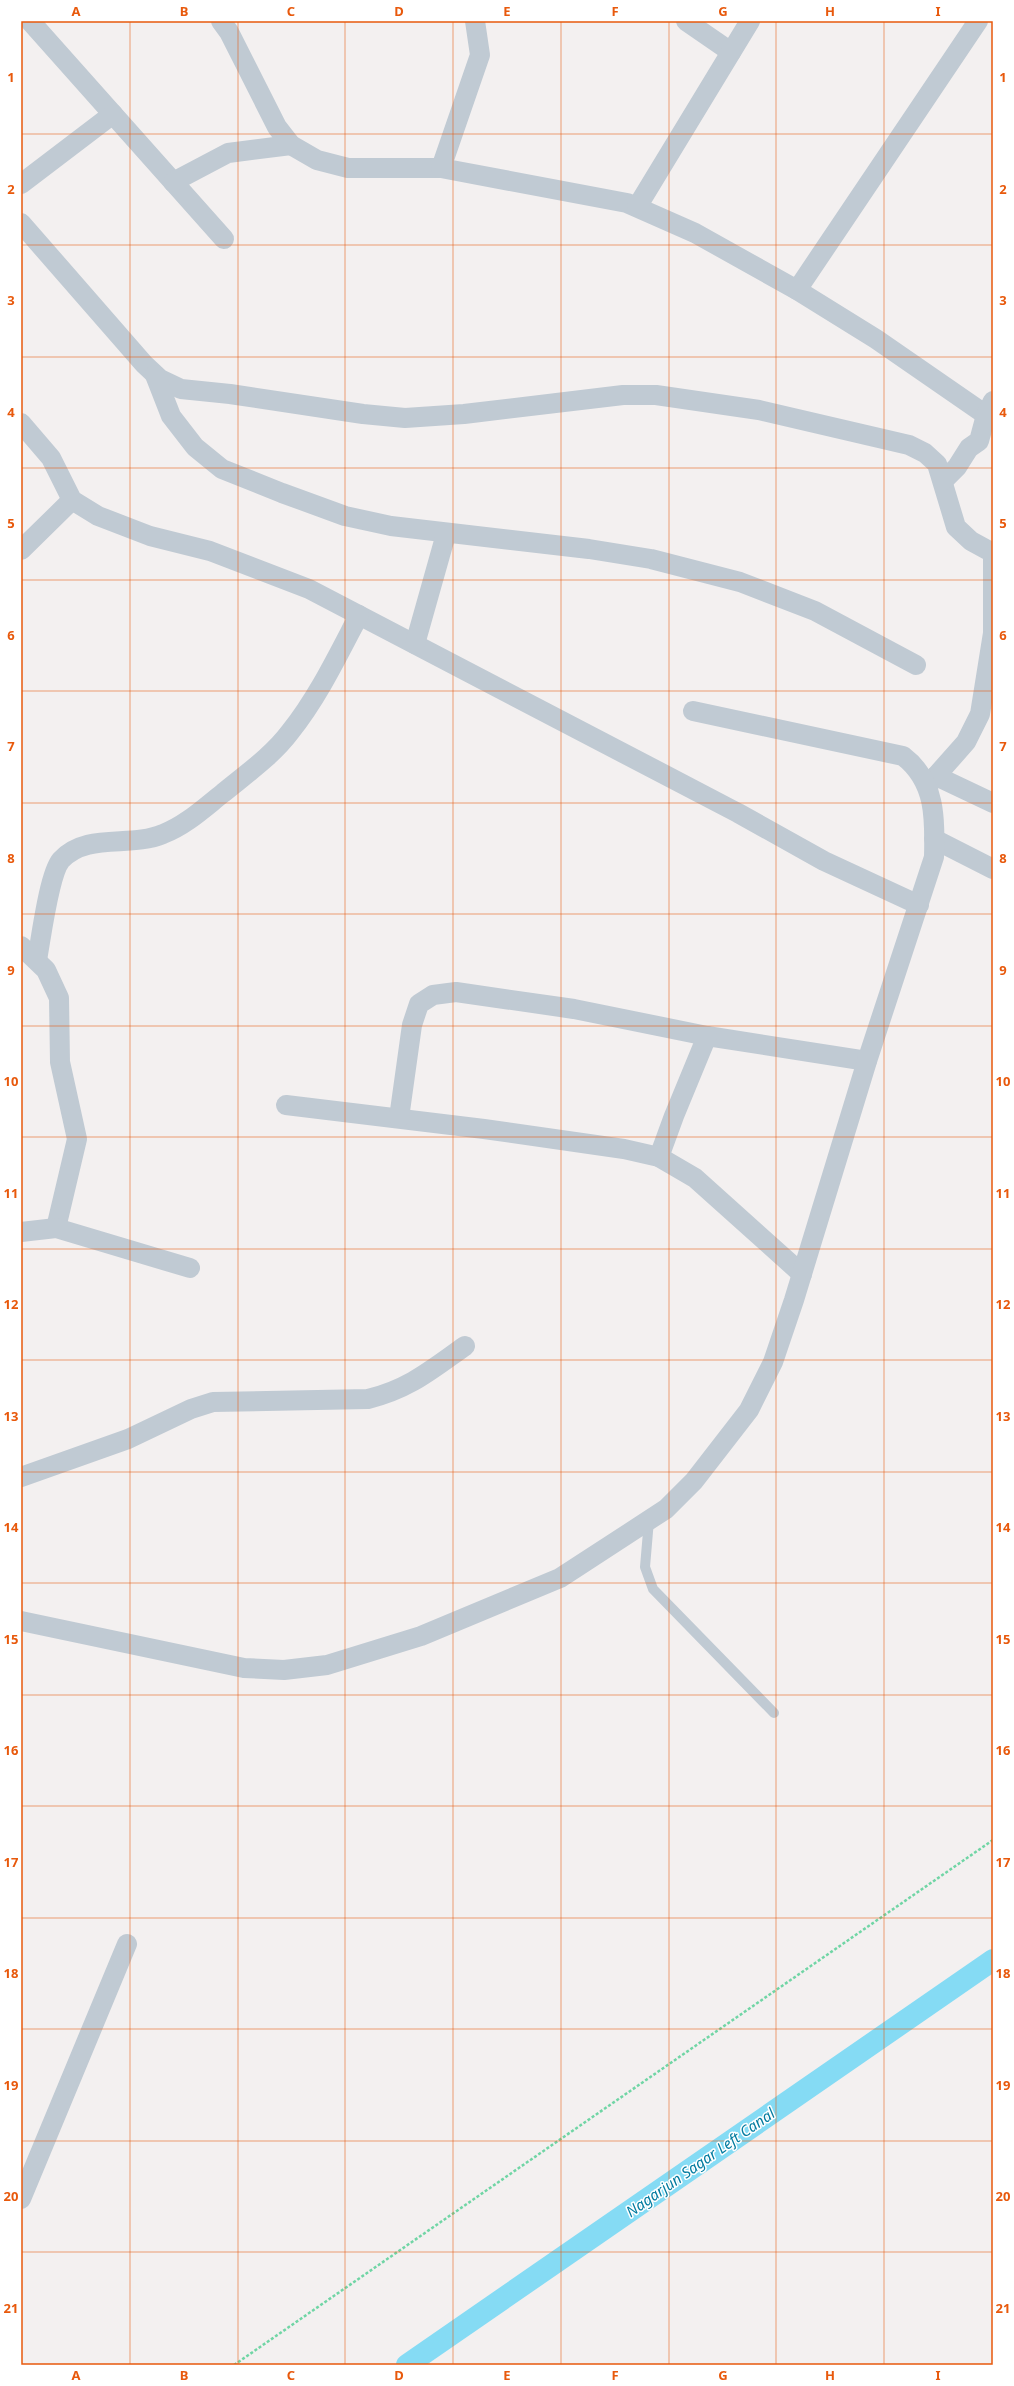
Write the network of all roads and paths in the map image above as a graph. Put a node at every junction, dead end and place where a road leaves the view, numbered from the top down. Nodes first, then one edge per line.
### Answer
1 (30, 21) edge
2 (221, 21) edge
3 (475, 21) edge
4 (686, 21) edge
5 (750, 21) edge
6 (978, 21) edge
7 (731, 52) junction
8 (113, 114) junction
9 (291, 146) junction
10 (441, 168) junction
11 (173, 182) junction
12 (21, 184) edge
13 (637, 207) junction
14 (21, 223) edge
15 (224, 239) dead end
16 (797, 290) junction
17 (155, 374) junction
18 (990, 408) edge
19 (21, 423) edge
20 (944, 480) junction
21 (72, 500) junction
22 (446, 534) junction
23 (21, 550) edge
24 (993, 552) edge
25 (359, 615) junction
26 (415, 644) junction
27 (992, 649) edge
28 (916, 666) dead end
29 (693, 711) dead end
30 (987, 718) edge
31 (932, 781) junction
32 (993, 803) edge
33 (934, 839) junction
34 (993, 869) edge
35 (919, 905) junction
36 (21, 946) edge
37 (36, 960) junction
38 (707, 1036) junction
39 (867, 1061) junction
40 (286, 1105) dead end
41 (399, 1118) junction
42 (660, 1157) junction
43 (56, 1228) junction
44 (21, 1232) edge
45 (190, 1268) dead end
46 (802, 1274) junction
47 (465, 1346) dead end
48 (21, 1477) edge
49 (649, 1520) junction
50 (21, 1621) edge
51 (774, 1714) dead end
52 (993, 1840) edge
53 (127, 1944) dead end
54 (21, 2199) edge
55 (234, 2365) edge

1 - 8 street
2 - 9 street
3 - 10 street
4 - 7 street
5 - 7 street
6 - 16 street
7 - 13 street
8 - 11 street
8 - 12 street
9 - 10 street
9 - 11 street
10 - 13 street
11 - 15 street
13 - 16 street
14 - 17 street
16 - 18 street
17 - 20 street
17 - 22 street
18 - 20 street
19 - 21 street
20 - 24 street
21 - 23 street
21 - 25 street
22 - 26 street
22 - 28 street
24 - 27 street
25 - 26 street
25 - 37 street
26 - 35 street
27 - 30 street
29 - 31 street
30 - 31 street
31 - 32 street
31 - 33 street
33 - 34 street
33 - 35 street
35 - 39 street
36 - 37 street
37 - 43 street
38 - 39 street
38 - 41 street
38 - 42 street
39 - 46 street
40 - 41 street
41 - 42 street
42 - 46 street
43 - 44 street
43 - 45 street
46 - 49 street
47 - 48 street
49 - 50 street
49 - 51 lane
52 - 55 path
53 - 54 street

